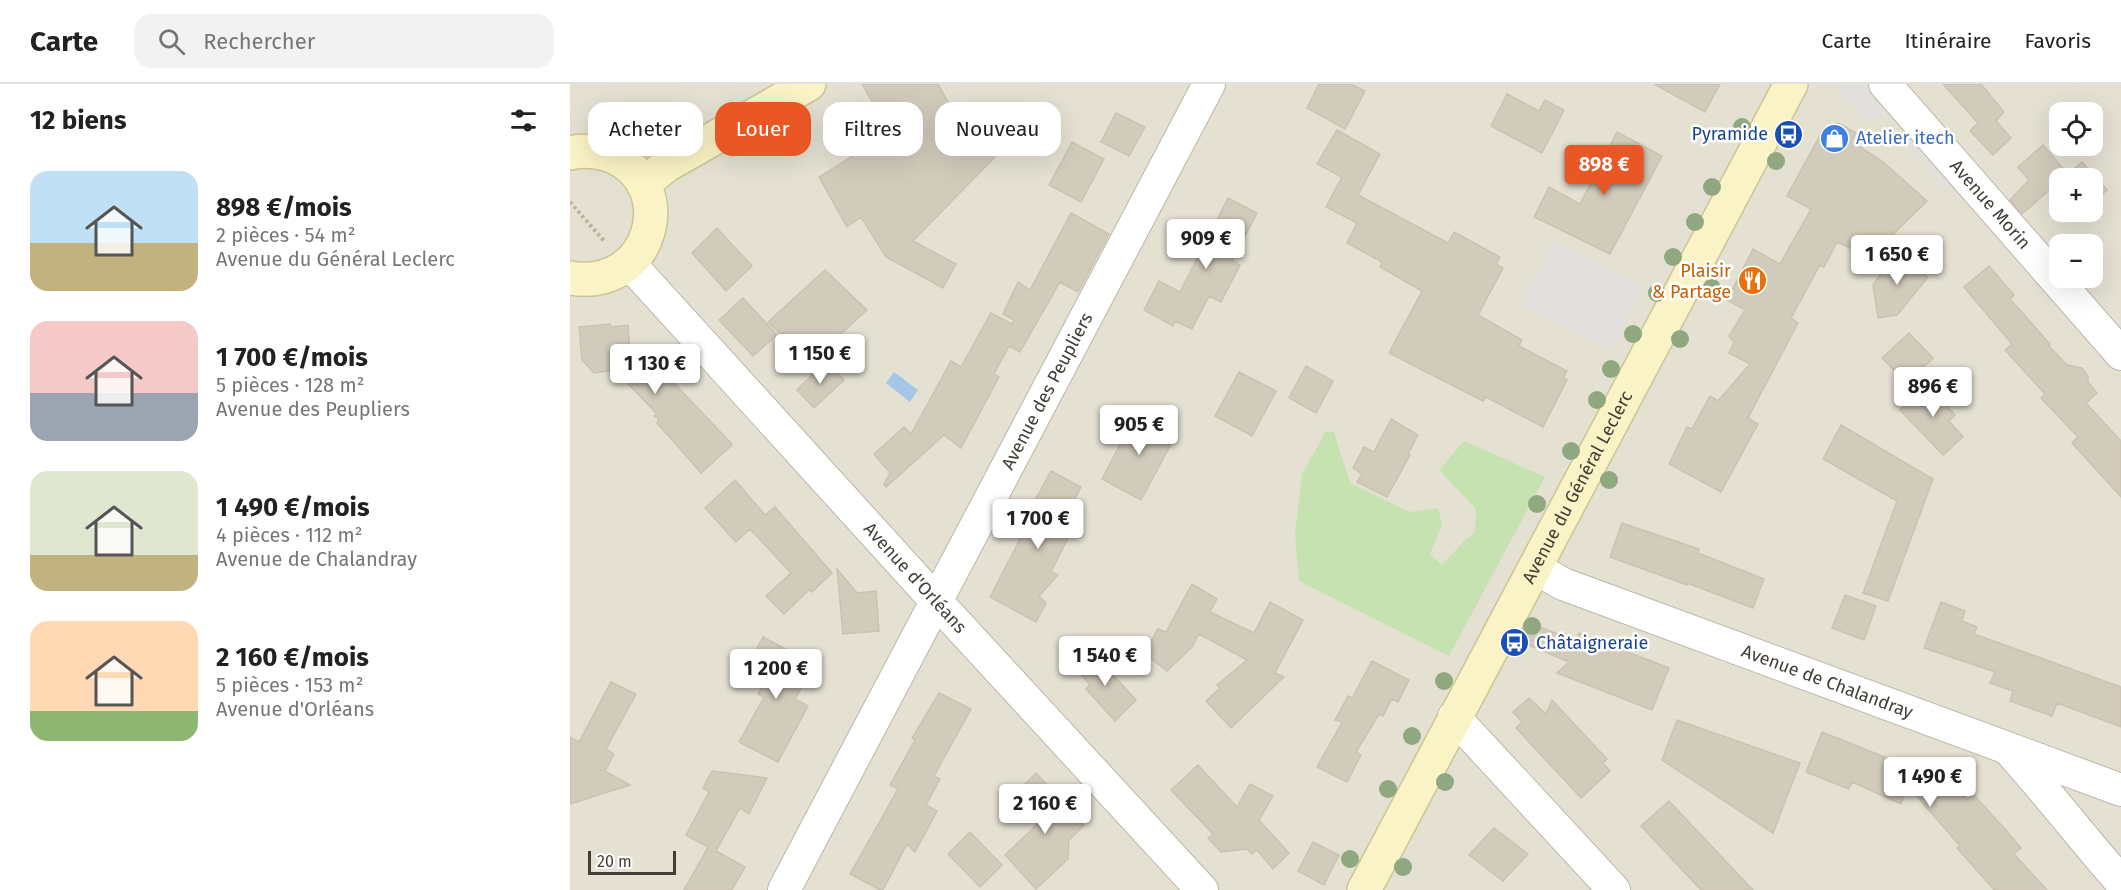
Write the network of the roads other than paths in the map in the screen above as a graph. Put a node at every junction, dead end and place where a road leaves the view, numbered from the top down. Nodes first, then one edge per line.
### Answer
1 (809, 84) edge
2 (1209, 84) edge
3 (1791, 84) edge
4 (1885, 84) edge
5 (570, 153) edge
6 (643, 184) junction
7 (616, 271) junction
8 (570, 278) edge
9 (2121, 354) edge
10 (1535, 568) junction
11 (936, 601) junction
12 (1454, 717) junction
13 (2007, 747) junction
14 (2121, 790) edge
15 (2121, 882) edge
16 (784, 890) edge
17 (1202, 890) edge
18 (1364, 890) edge
19 (1614, 890) edge

1 - 6 main road
2 - 11 street, Avenue des Peupliers
3 - 10 main road, Avenue du Général Leclerc
4 - 9 street, Avenue Morin
5 - 6 main road
6 - 7 main road
7 - 8 main road
7 - 11 street, Avenue d'Orléans
10 - 12 main road, Avenue du Général Leclerc
10 - 13 street, Avenue de Chalandray
11 - 16 street, Avenue des Peupliers
11 - 17 street, Avenue d'Orléans
12 - 18 main road, Avenue du Général Leclerc
12 - 19 street
13 - 14 street, Avenue de Chalandray
13 - 15 street

